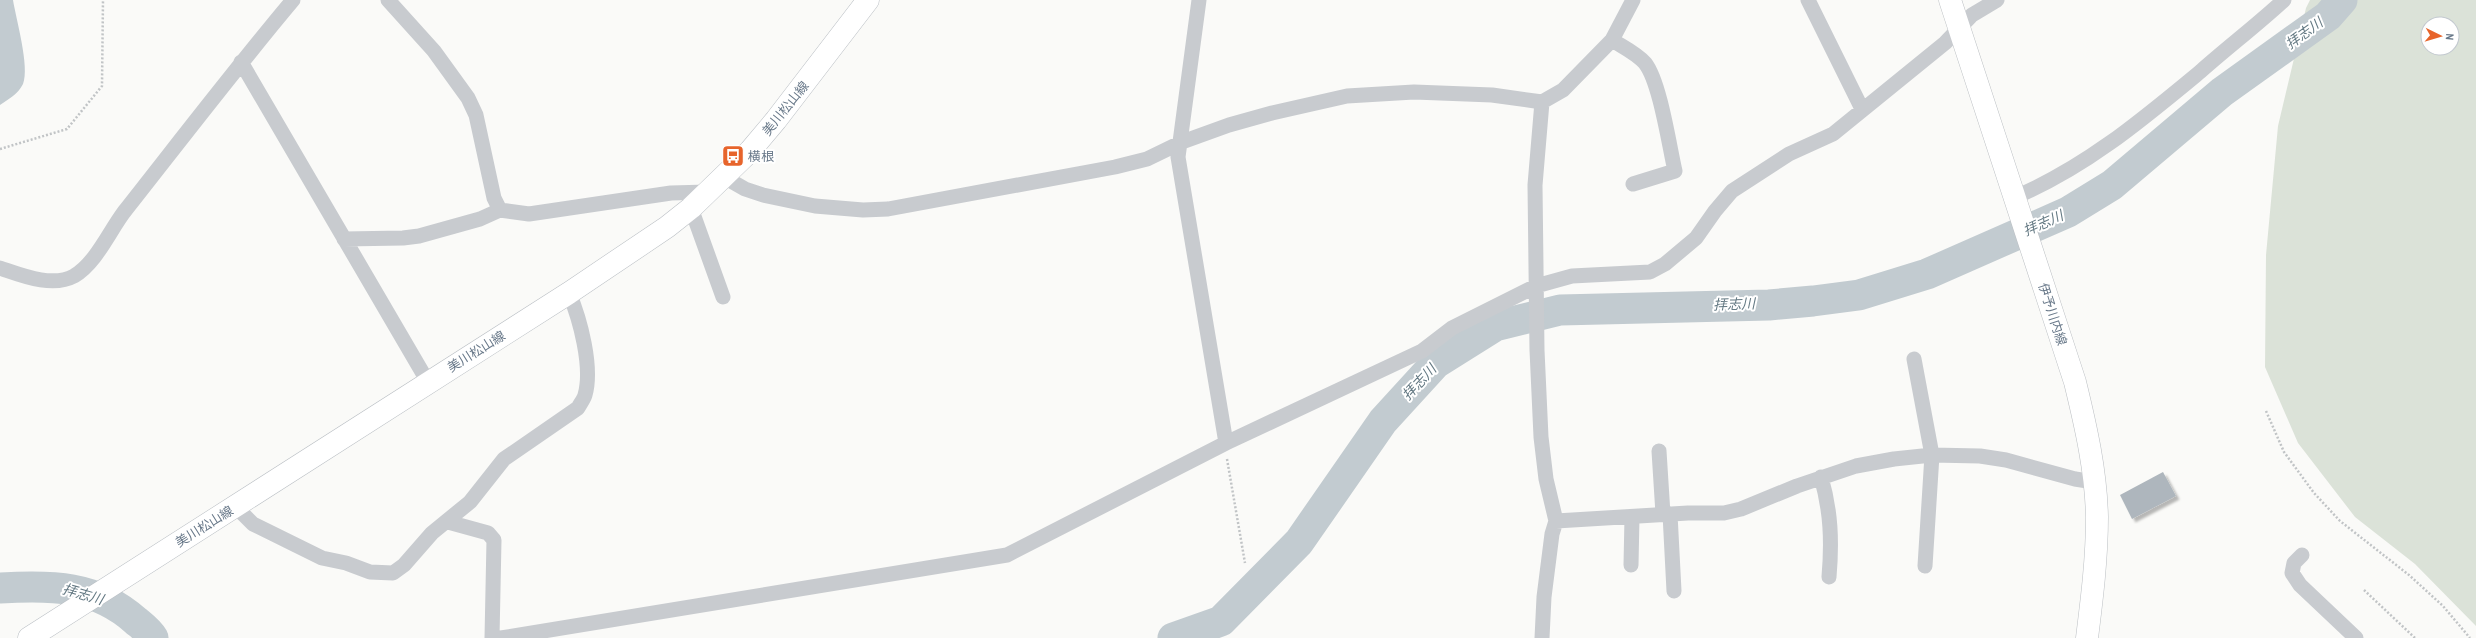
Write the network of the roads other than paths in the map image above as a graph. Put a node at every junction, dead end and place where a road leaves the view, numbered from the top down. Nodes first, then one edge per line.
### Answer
1 (293, 0) edge
2 (388, 0) edge
3 (868, 0) edge
4 (1199, 0) edge
5 (1633, 0) edge
6 (1808, 0) edge
7 (1950, 0) edge
8 (1997, 0) edge
9 (2284, 0) edge
10 (1959, 29) junction
11 (1612, 40) junction
12 (241, 62) junction
13 (1542, 102) junction
14 (1862, 109) junction
15 (1182, 142) junction
16 (724, 176) junction
17 (1633, 184) dead end
18 (707, 192) junction
19 (2016, 202) junction
20 (691, 208) junction
21 (500, 210) junction
22 (344, 239) junction
23 (0, 268) edge
24 (1536, 290) junction
25 (569, 293) junction
26 (723, 297) dead end
27 (1914, 360) dead end
28 (428, 382) junction
29 (1226, 443) junction
30 (1659, 451) dead end
31 (1932, 455) junction
32 (1821, 477) junction
33 (2094, 482) junction
34 (235, 506) junction
35 (1666, 514) junction
36 (1632, 517) junction
37 (1556, 521) junction
38 (448, 522) junction
39 (2302, 555) dead end
40 (1631, 565) dead end
41 (1925, 566) dead end
42 (1829, 577) dead end
43 (1674, 591) dead end
44 (28, 638) edge
45 (492, 638) edge
46 (501, 638) edge
47 (1542, 638) edge
48 (2087, 638) edge
49 (2356, 638) edge

1 - 12 street
2 - 21 street
3 - 16 main road, 美川松山線
4 - 15 street
5 - 11 street
6 - 14 street
7 - 10 main road, 伊予川内線
8 - 10 street
9 - 19 street
10 - 14 street
10 - 19 main road, 伊予川内線
11 - 13 street
11 - 17 street
12 - 22 street
12 - 23 street
13 - 15 street
13 - 24 street
14 - 24 street
15 - 16 street
15 - 29 street
16 - 18 main road, 美川松山線
18 - 20 main road, 美川松山線
18 - 21 street
19 - 33 main road, 伊予川内線
20 - 25 main road, 美川松山線
20 - 26 street
21 - 22 street
22 - 28 street
24 - 29 street
24 - 37 street
25 - 28 main road, 美川松山線
25 - 38 street
27 - 31 street
28 - 34 main road, 美川松山線
29 - 46 street
30 - 35 street
31 - 32 street
31 - 33 street
31 - 41 street
32 - 35 street
32 - 42 street
33 - 48 main road, 伊予川内線
34 - 38 street
34 - 44 main road, 美川松山線
35 - 36 street
35 - 43 street
36 - 37 street
36 - 40 street
37 - 47 street
38 - 45 street
39 - 49 street

